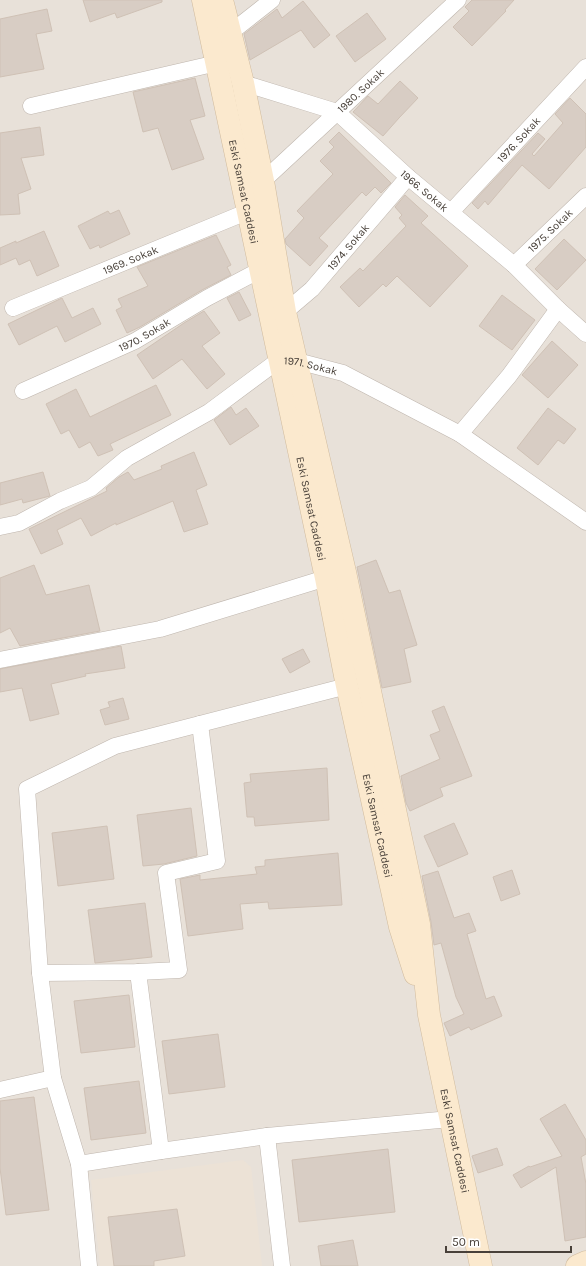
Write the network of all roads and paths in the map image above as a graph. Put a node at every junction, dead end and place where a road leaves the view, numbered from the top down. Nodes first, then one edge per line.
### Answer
1 (203, 0) edge
2 (222, 0) edge
3 (272, 0) edge
4 (458, 0) edge
5 (230, 33) junction
6 (217, 63) junction
7 (586, 67) edge
8 (243, 83) junction
9 (31, 106) dead end
10 (337, 112) junction
11 (408, 177) junction
12 (263, 181) junction
13 (586, 196) edge
14 (248, 211) junction
15 (451, 212) junction
16 (514, 265) junction
17 (260, 270) junction
18 (13, 308) dead end
19 (558, 309) junction
20 (285, 312) junction
21 (586, 334) edge
22 (288, 360) junction
23 (23, 391) dead end
24 (460, 434) junction
25 (586, 521) edge
26 (0, 526) edge
27 (326, 578) junction
28 (0, 660) edge
29 (347, 686) junction
30 (200, 724) junction
31 (138, 972) junction
32 (40, 973) junction
33 (429, 1015) junction
34 (53, 1078) junction
35 (0, 1090) edge
36 (450, 1119) junction
37 (267, 1136) junction
38 (161, 1151) junction
39 (78, 1164) junction
40 (586, 1262) edge
41 (90, 1266) edge
42 (282, 1266) edge
43 (481, 1266) edge
44 (577, 1266) edge

1 - 6 street, Eski Samsat Caddesi
2 - 5 street, Eski Samsat Caddesi
3 - 5 street
4 - 10 street, 1980. Sokak
5 - 8 street, Eski Samsat Caddesi
6 - 9 street
6 - 14 street, Eski Samsat Caddesi
7 - 15 street, 1976. Sokak
8 - 10 street, 1966. Sokak
8 - 12 street, Eski Samsat Caddesi
10 - 11 street, 1966. Sokak
10 - 12 street, 1980. Sokak
11 - 15 street, 1966. Sokak
11 - 20 street, 1974. Sokak
12 - 20 street, Eski Samsat Caddesi
13 - 16 street, 1975. Sokak
14 - 17 street, Eski Samsat Caddesi
14 - 18 street, 1969. Sokak
15 - 16 street, 1966. Sokak
16 - 19 street, 1966. Sokak
17 - 22 street, Eski Samsat Caddesi
17 - 23 street, 1970. Sokak
19 - 21 street, 1966. Sokak
19 - 24 street
20 - 22 street, Eski Samsat Caddesi
22 - 24 street, 1971. Sokak
22 - 26 street, 1971. Sokak
22 - 27 street, Eski Samsat Caddesi
22 - 33 street, Eski Samsat Caddesi
24 - 25 street, 1971. Sokak
27 - 28 street
27 - 29 street, Eski Samsat Caddesi
29 - 30 street
29 - 33 street, Eski Samsat Caddesi
30 - 31 street
30 - 32 street
31 - 32 street
31 - 38 street
32 - 34 street
33 - 36 street, Eski Samsat Caddesi
34 - 35 street
34 - 39 street
36 - 37 street
36 - 43 street, Eski Samsat Caddesi
37 - 38 street
37 - 42 street
38 - 39 street
39 - 41 street
40 - 44 street

